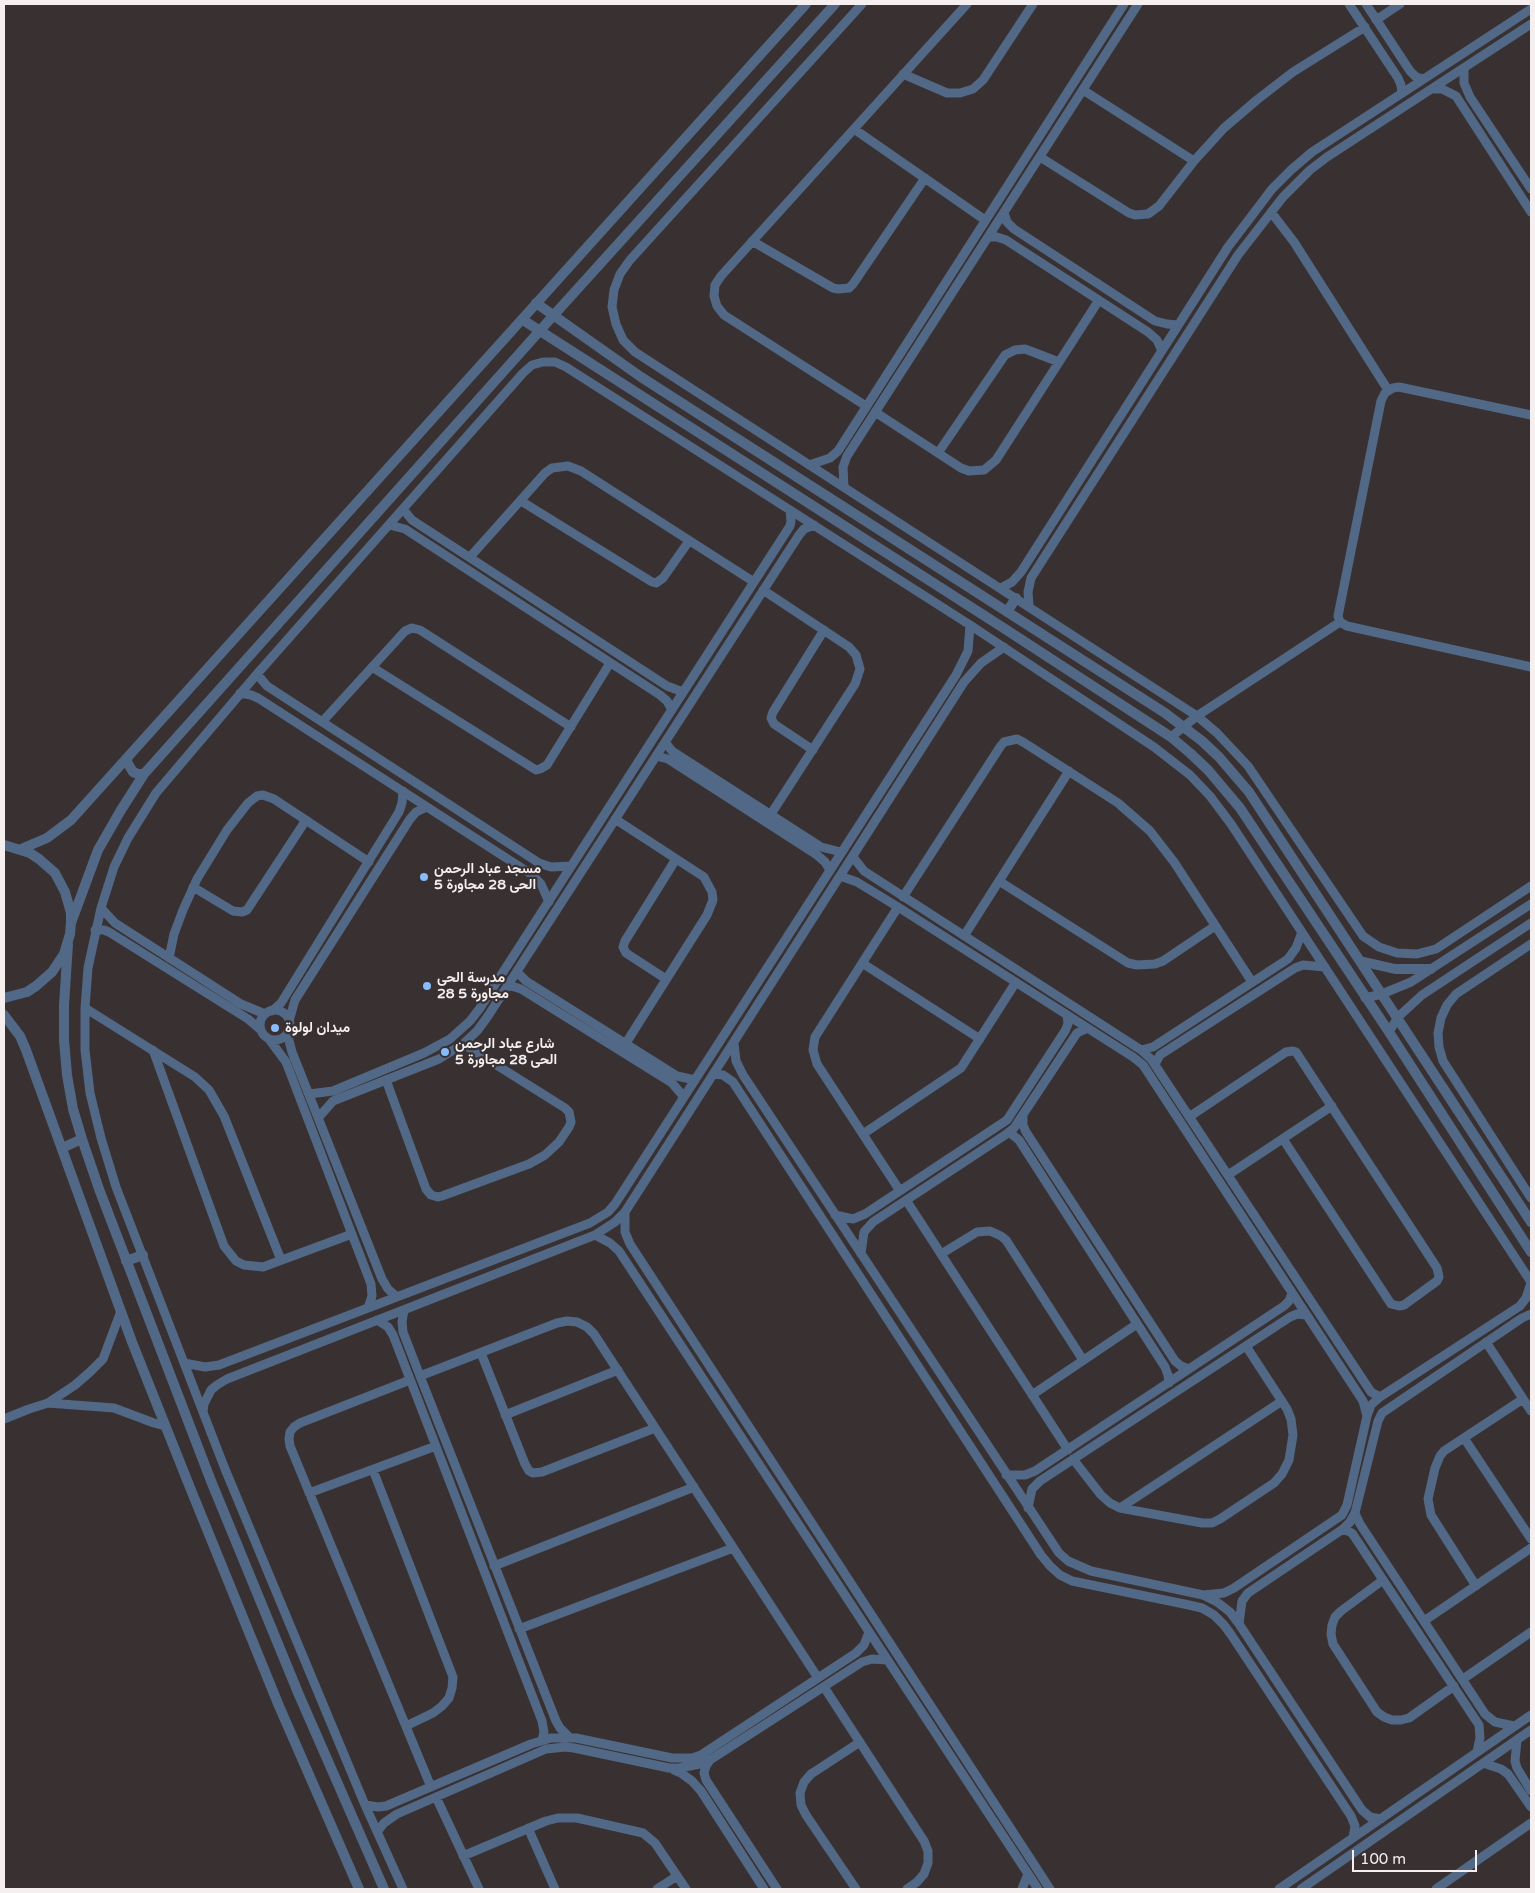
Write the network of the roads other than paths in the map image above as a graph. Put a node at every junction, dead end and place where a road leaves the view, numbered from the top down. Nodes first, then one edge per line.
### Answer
1 (806, 4) edge
2 (835, 4) edge
3 (862, 4) edge
4 (967, 4) edge
5 (1033, 4) edge
6 (1124, 4) edge
7 (1138, 4) edge
8 (1349, 4) edge
9 (1366, 4) edge
10 (1400, 4) edge
11 (1531, 9) edge
12 (1376, 20) junction
13 (1531, 24) edge
14 (1365, 27) junction
15 (1464, 68) junction
16 (903, 74) junction
17 (1424, 79) junction
18 (1432, 89) junction
19 (1083, 90) junction
20 (1402, 93) junction
21 (1480, 112) junction
22 (1471, 119) junction
23 (854, 129) junction
24 (1040, 157) junction
25 (1194, 161) junction
26 (924, 178) junction
27 (1531, 189) edge
28 (1271, 212) junction
29 (1531, 212) edge
30 (1004, 213) junction
31 (985, 220) junction
32 (988, 237) junction
33 (752, 241) junction
34 (1099, 300) junction
35 (536, 303) junction
36 (553, 316) junction
37 (523, 320) junction
38 (1178, 325) junction
39 (540, 331) junction
40 (1162, 351) junction
41 (1060, 362) junction
42 (641, 377) junction
43 (1388, 390) junction
44 (633, 392) junction
45 (866, 406) junction
46 (875, 412) junction
47 (1531, 415) edge
48 (938, 453) junction
49 (809, 465) junction
50 (844, 487) junction
51 (521, 501) junction
52 (403, 509) junction
53 (790, 510) junction
54 (389, 525) junction
55 (814, 525) junction
56 (689, 541) junction
57 (470, 557) junction
58 (754, 582) junction
59 (1001, 588) junction
60 (763, 590) junction
61 (1016, 598) junction
62 (1029, 606) junction
63 (1007, 612) junction
64 (1340, 622) junction
65 (970, 625) junction
66 (824, 630) junction
67 (1004, 647) junction
68 (610, 663) junction
69 (372, 667) junction
70 (1531, 667) edge
71 (257, 674) junction
72 (684, 692) junction
73 (240, 693) junction
74 (672, 710) junction
75 (1196, 716) junction
76 (322, 722) junction
77 (571, 726) junction
78 (1184, 727) junction
79 (1171, 737) junction
80 (665, 742) junction
81 (813, 750) junction
82 (656, 756) junction
83 (126, 758) junction
84 (1069, 771) junction
85 (144, 774) junction
86 (403, 791) junction
87 (427, 807) junction
88 (771, 814) junction
89 (615, 819) junction
90 (306, 820) junction
91 (10, 845) edge
92 (842, 852) junction
93 (853, 857) junction
94 (676, 860) junction
95 (369, 862) junction
96 (571, 866) junction
97 (830, 870) junction
98 (869, 875) junction
99 (840, 876) junction
100 (999, 881) junction
101 (863, 886) junction
102 (1531, 886) edge
103 (193, 887) junction
104 (903, 897) junction
105 (549, 902) junction
106 (1531, 904) edge
107 (898, 907) junction
108 (101, 908) junction
109 (1476, 922) junction
110 (71, 923) junction
111 (1531, 924) edge
112 (1216, 926) junction
113 (95, 930) junction
114 (790, 932) junction
115 (1302, 932) junction
116 (1484, 934) junction
117 (964, 936) junction
118 (801, 938) junction
119 (68, 944) junction
120 (1531, 944) edge
121 (1494, 948) junction
122 (169, 958) junction
123 (1360, 961) junction
124 (862, 963) junction
125 (1503, 963) junction
126 (1325, 966) junction
127 (1431, 969) junction
128 (517, 972) junction
129 (666, 980) junction
130 (1016, 982) junction
131 (1252, 982) junction
132 (1411, 982) junction
133 (508, 985) junction
134 (1382, 994) junction
135 (1422, 995) junction
136 (4, 998) edge
137 (1365, 998) junction
138 (85, 1008) junction
139 (268, 1013) junction
140 (4, 1015) edge
141 (1067, 1015) junction
142 (1398, 1017) junction
143 (289, 1021) junction
144 (1088, 1028) junction
145 (261, 1030) junction
146 (1389, 1032) junction
147 (287, 1033) junction
148 (269, 1039) junction
149 (980, 1039) junction
150 (734, 1043) junction
151 (463, 1044) junction
152 (626, 1044) junction
153 (153, 1050) junction
154 (1141, 1050) junction
155 (1155, 1064) junction
156 (713, 1074) junction
157 (386, 1080) junction
158 (695, 1080) junction
159 (309, 1094) junction
160 (684, 1097) junction
161 (1332, 1106) junction
162 (1023, 1116) junction
163 (1190, 1117) junction
164 (318, 1118) junction
165 (1009, 1132) junction
166 (863, 1134) junction
167 (82, 1139) junction
168 (1283, 1139) junction
169 (1210, 1147) junction
170 (62, 1148) junction
171 (1201, 1153) junction
172 (1228, 1175) junction
173 (900, 1191) junction
174 (1531, 1198) edge
175 (906, 1200) junction
176 (625, 1212) junction
177 (835, 1215) junction
178 (1531, 1222) edge
179 (352, 1234) junction
180 (595, 1235) junction
181 (527, 1247) junction
182 (1531, 1252) edge
183 (941, 1254) junction
184 (143, 1255) junction
185 (861, 1255) junction
186 (126, 1260) junction
187 (281, 1260) junction
188 (532, 1260) junction
189 (1531, 1282) edge
190 (1292, 1292) junction
191 (397, 1296) junction
192 (368, 1308) junction
193 (404, 1310) junction
194 (121, 1312) junction
195 (1531, 1314) edge
196 (1306, 1315) junction
197 (377, 1320) junction
198 (1138, 1324) junction
199 (403, 1332) junction
200 (393, 1335) junction
201 (1486, 1342) junction
202 (1246, 1346) junction
203 (480, 1353) junction
204 (1083, 1360) junction
205 (184, 1363) junction
206 (1189, 1369) junction
207 (618, 1370) junction
208 (420, 1376) junction
209 (410, 1380) junction
210 (1169, 1383) junction
211 (1032, 1394) junction
212 (1380, 1397) junction
213 (1523, 1399) junction
214 (1282, 1402) junction
215 (48, 1403) junction
216 (1531, 1411) edge
217 (203, 1412) junction
218 (505, 1414) junction
219 (1367, 1416) junction
220 (4, 1419) edge
221 (165, 1426) junction
222 (655, 1428) junction
223 (1464, 1438) junction
224 (436, 1446) junction
225 (1068, 1450) junction
226 (1073, 1459) junction
227 (372, 1470) junction
228 (780, 1474) junction
229 (1006, 1475) junction
230 (769, 1480) junction
231 (694, 1488) junction
232 (309, 1493) junction
233 (1028, 1508) junction
234 (1120, 1508) junction
235 (1355, 1513) junction
236 (1343, 1529) junction
237 (1531, 1539) edge
238 (733, 1548) junction
239 (1531, 1548) edge
240 (494, 1566) junction
241 (1383, 1580) junction
242 (1142, 1582) junction
243 (1476, 1586) junction
244 (1140, 1595) junction
245 (1202, 1595) junction
246 (1424, 1621) junction
247 (1240, 1624) junction
248 (519, 1629) junction
249 (869, 1632) junction
250 (1531, 1632) edge
251 (856, 1653) junction
252 (887, 1660) junction
253 (862, 1662) junction
254 (818, 1678) junction
255 (1463, 1679) junction
256 (1454, 1686) junction
257 (824, 1687) junction
258 (1486, 1714) junction
259 (1531, 1715) edge
260 (1476, 1720) junction
261 (406, 1726) junction
262 (1514, 1726) junction
263 (1531, 1730) edge
264 (742, 1734) junction
265 (569, 1737) junction
266 (542, 1740) junction
267 (1517, 1740) junction
268 (860, 1742) junction
269 (617, 1746) junction
270 (1477, 1752) junction
271 (962, 1754) junction
272 (517, 1755) junction
273 (615, 1756) junction
274 (710, 1760) junction
275 (954, 1760) junction
276 (1483, 1763) junction
277 (669, 1768) junction
278 (1518, 1778) junction
279 (431, 1787) junction
280 (1531, 1791) edge
281 (1418, 1793) junction
282 (436, 1797) junction
283 (1425, 1803) junction
284 (365, 1804) junction
285 (393, 1804) junction
286 (1531, 1807) edge
287 (397, 1814) junction
288 (1381, 1819) junction
289 (1531, 1823) edge
290 (528, 1828) junction
291 (377, 1832) junction
292 (1353, 1838) junction
293 (463, 1856) junction
294 (1028, 1874) junction
295 (677, 1876) junction
296 (359, 1889) edge
297 (384, 1889) edge
298 (403, 1889) edge
299 (478, 1889) edge
300 (555, 1889) edge
301 (657, 1889) edge
302 (686, 1889) edge
303 (764, 1889) edge
304 (777, 1889) edge
305 (856, 1889) edge
306 (907, 1889) edge
307 (1022, 1889) edge
308 (1038, 1889) edge
309 (1050, 1889) edge
310 (1279, 1889) edge
311 (1301, 1889) edge
312 (1436, 1889) edge

1 - 35 street
2 - 36 street
3 - 49 street
4 - 16 street
5 - 16 street
6 - 31 street
7 - 19 street
8 - 14 street
9 - 12 street
10 - 12 street
11 - 17 street
12 - 17 street
13 - 15 street
14 - 20 street
14 - 25 street
15 - 18 street
15 - 21 street
16 - 23 street
17 - 20 street
18 - 22 street
18 - 28 street
19 - 24 street
19 - 25 street
20 - 38 street
21 - 22 street
21 - 27 street
22 - 29 street
23 - 26 street
23 - 33 street
24 - 25 street
24 - 30 street
26 - 31 street
26 - 33 street
28 - 43 street
28 - 62 street
30 - 32 street
30 - 38 street
31 - 45 street
32 - 34 street
32 - 46 street
33 - 45 street
34 - 40 street
34 - 41 street
35 - 36 street
35 - 37 street
36 - 39 street
36 - 42 street
37 - 39 street
37 - 83 street
38 - 40 street
39 - 44 street
39 - 85 street
40 - 59 street
41 - 48 street
41 - 48 street
42 - 44 street
42 - 63 street
43 - 47 street
43 - 64 street
44 - 79 street
45 - 49 street
46 - 48 street
46 - 50 street
49 - 50 street
50 - 59 street
51 - 56 street
51 - 56 street
51 - 57 street
52 - 53 street
52 - 54 street
52 - 57 street
53 - 55 street
53 - 58 street
54 - 68 street
54 - 71 street
55 - 60 street
55 - 65 street
56 - 58 street
57 - 72 street
58 - 72 street
59 - 61 street
60 - 66 street
60 - 80 street
61 - 62 street
61 - 63 street
62 - 75 street
63 - 78 street
64 - 70 street
64 - 75 street
65 - 67 street
65 - 92 street
66 - 81 street
66 - 81 street
67 - 93 street
67 - 115 street
68 - 74 street
68 - 77 street
69 - 76 street
69 - 77 street
69 - 77 street
71 - 73 street
71 - 76 street
72 - 74 street
73 - 86 street
73 - 108 street
74 - 96 street
75 - 78 street
75 - 109 street
76 - 96 street
78 - 79 street
78 - 123 street
79 - 137 street
80 - 82 street
80 - 88 street
81 - 88 street
82 - 89 street
82 - 97 street
83 - 85 street
83 - 91 street
84 - 100 street
84 - 104 street
84 - 112 street
85 - 110 street
86 - 87 street
86 - 95 street
87 - 105 street
87 - 143 street
88 - 92 street
89 - 94 street
89 - 128 street
90 - 95 street
90 - 103 street
90 - 103 street
91 - 110 street
92 - 97 street
93 - 98 street
93 - 99 street
94 - 129 street
94 - 129 street
95 - 139 street
96 - 105 street
97 - 114 street
98 - 101 street
98 - 104 street
99 - 101 street
99 - 118 street
100 - 112 street
100 - 117 street
101 - 107 street
102 - 109 street
103 - 122 street
104 - 117 street
105 - 159 street
106 - 116 street
107 - 124 street
107 - 130 street
108 - 113 street
108 - 122 street
109 - 116 street
110 - 119 street
111 - 121 street
112 - 131 street
113 - 138 street
113 - 145 street
114 - 118 street
114 - 158 street
115 - 126 street
115 - 131 street
116 - 127 street
117 - 154 street
118 - 150 street
119 - 136 street
119 - 167 street
120 - 125 street
121 - 125 street
121 - 135 street
122 - 139 street
123 - 127 street
123 - 134 street
124 - 149 street
124 - 166 street
125 - 174 street
126 - 155 street
126 - 189 street
127 - 132 street
128 - 133 street
128 - 152 street
129 - 152 street
130 - 141 street
130 - 149 street
131 - 154 street
132 - 134 street
132 - 135 street
133 - 151 street
133 - 160 street
134 - 137 street
134 - 142 street
135 - 142 street
137 - 146 street
138 - 153 street
138 - 184 street
139 - 143 street
139 - 145 street
140 - 170 street
141 - 144 street
141 - 173 street
142 - 146 street
142 - 178 street
143 - 147 street
144 - 162 street
144 - 171 street
145 - 148 street
146 - 182 street
147 - 148 street
147 - 159 street
148 - 179 street
149 - 166 street
150 - 156 street
150 - 177 street
151 - 157 street
151 - 157 street
152 - 158 street
153 - 187 street
153 - 187 street
154 - 155 street
155 - 163 street
156 - 176 street
156 - 244 street
157 - 164 street
158 - 160 street
159 - 164 street
160 - 181 street
161 - 163 street
161 - 168 street
161 - 168 street
162 - 165 street
162 - 206 street
163 - 169 street
164 - 191 street
165 - 175 street
165 - 198 street
166 - 173 street
167 - 170 street
167 - 186 street
168 - 172 street
169 - 171 street
169 - 172 street
170 - 194 street
171 - 190 street
172 - 212 street
173 - 177 street
175 - 183 street
175 - 185 street
176 - 180 street
176 - 228 street
177 - 185 street
179 - 187 street
179 - 192 street
180 - 188 street
180 - 230 street
181 - 188 street
181 - 191 street
183 - 204 street
183 - 211 street
184 - 186 street
184 - 205 street
185 - 229 street
186 - 297 street
188 - 193 street
189 - 212 street
190 - 196 street
190 - 206 street
191 - 192 street
192 - 205 street
193 - 197 street
193 - 199 street
194 - 215 street
194 - 221 street
195 - 201 street
196 - 202 street
196 - 219 street
197 - 200 street
197 - 217 street
198 - 204 street
198 - 210 street
199 - 200 street
199 - 208 street
200 - 209 street
201 - 213 street
201 - 235 street
202 - 214 street
202 - 226 street
203 - 207 street
203 - 208 street
203 - 218 street
204 - 211 street
205 - 217 street
206 - 210 street
207 - 218 street
207 - 222 street
208 - 240 street
209 - 224 street
209 - 232 street
210 - 225 street
211 - 225 street
212 - 219 street
213 - 216 street
213 - 223 street
214 - 234 street
214 - 234 street
215 - 220 street
215 - 221 street
217 - 284 street
218 - 222 street
219 - 245 street
221 - 296 street
222 - 231 street
223 - 237 street
223 - 243 street
224 - 227 street
224 - 266 street
225 - 229 street
226 - 233 street
226 - 234 street
227 - 232 street
227 - 261 street
228 - 230 street
228 - 271 street
229 - 233 street
230 - 249 street
231 - 238 street
231 - 240 street
232 - 261 street
233 - 242 street
235 - 236 street
235 - 246 street
236 - 241 street
236 - 247 street
238 - 248 street
238 - 254 street
239 - 243 street
240 - 248 street
241 - 256 street
241 - 256 street
242 - 244 street
242 - 245 street
243 - 246 street
244 - 292 street
245 - 247 street
246 - 255 street
247 - 288 street
248 - 265 street
249 - 251 street
249 - 252 street
250 - 255 street
251 - 253 street
251 - 254 street
252 - 253 street
252 - 275 street
253 - 257 street
254 - 264 street
255 - 258 street
256 - 260 street
257 - 264 street
257 - 268 street
258 - 260 street
258 - 262 street
259 - 262 street
260 - 270 street
261 - 279 street
262 - 270 street
263 - 267 street
264 - 269 street
264 - 274 street
265 - 266 street
265 - 269 street
266 - 272 street
267 - 276 street
267 - 278 street
268 - 305 street
268 - 306 street
269 - 273 street
270 - 281 street
271 - 275 street
271 - 309 street
272 - 273 street
272 - 279 street
272 - 282 street
273 - 277 street
274 - 277 street
274 - 304 street
275 - 294 street
276 - 278 street
276 - 283 street
277 - 303 street
278 - 280 street
278 - 286 street
279 - 285 street
281 - 283 street
281 - 288 street
282 - 287 street
282 - 293 street
283 - 311 street
284 - 285 street
284 - 291 street
285 - 287 street
287 - 291 street
288 - 292 street
289 - 312 street
290 - 293 street
290 - 295 street
290 - 300 street
291 - 298 street
292 - 310 street
293 - 299 street
294 - 307 street
294 - 308 street
295 - 301 street
295 - 302 street

